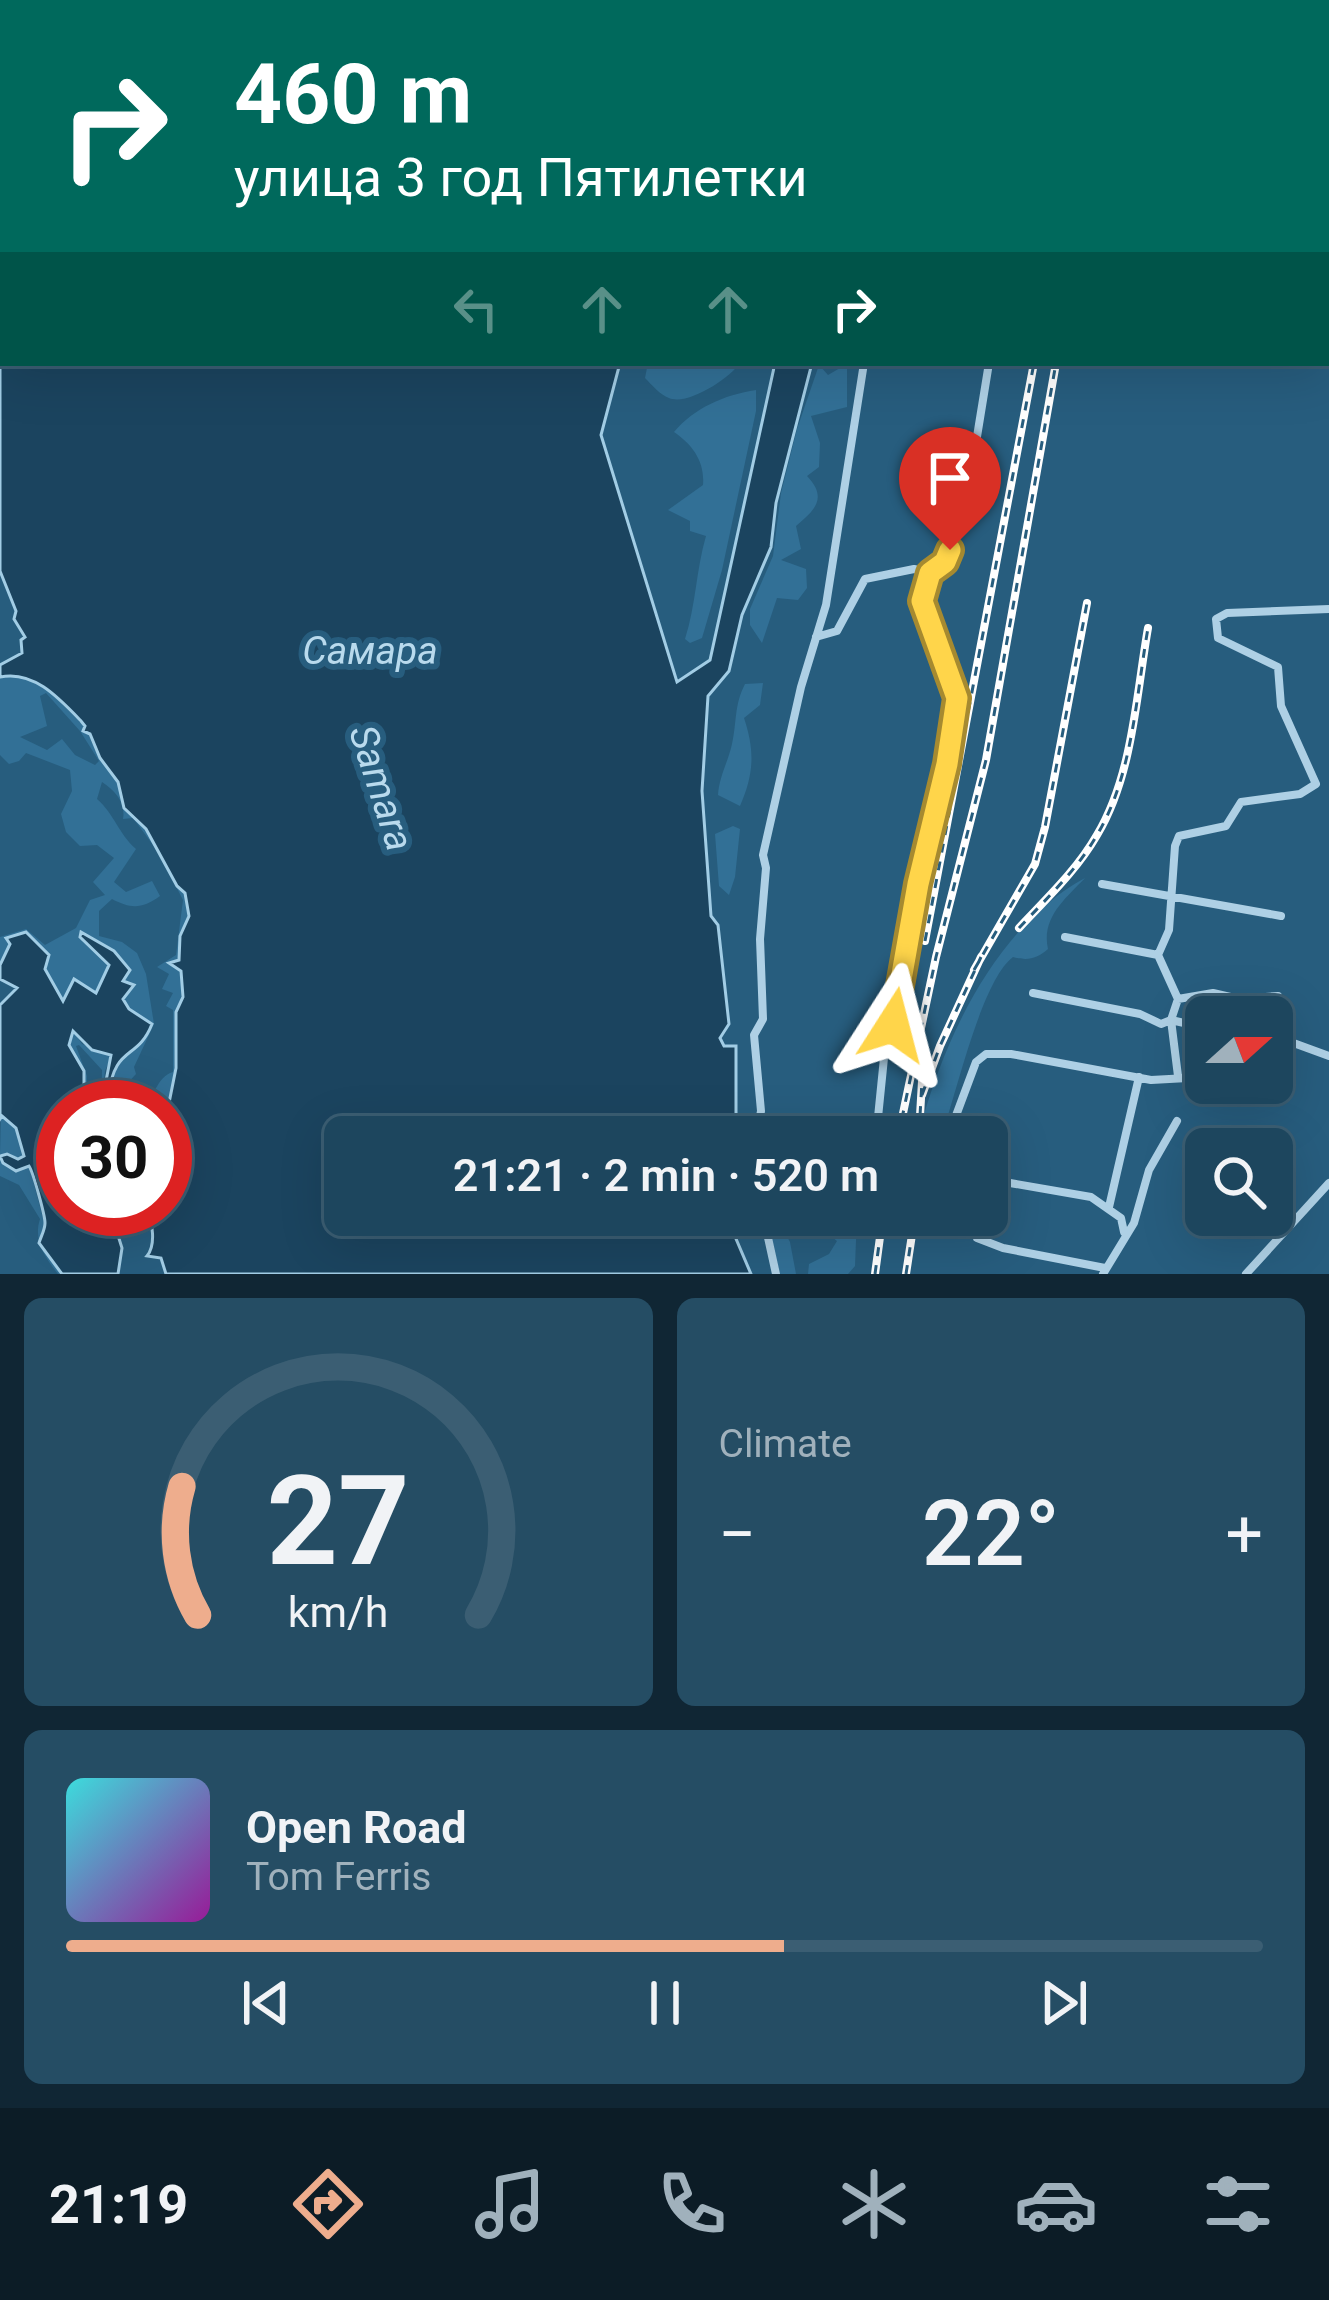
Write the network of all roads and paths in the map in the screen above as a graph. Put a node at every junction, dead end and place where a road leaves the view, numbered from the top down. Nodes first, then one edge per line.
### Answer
1 (865, 366) edge
2 (989, 366) edge
3 (930, 573) junction
4 (1329, 609) edge
5 (815, 637) junction
6 (1102, 884) dead end
7 (1174, 897) junction
8 (1281, 916) dead end
9 (1065, 937) dead end
10 (1158, 955) junction
11 (1033, 993) dead end
12 (1196, 996) edge
13 (1226, 996) edge
14 (1185, 998) edge
15 (1178, 999) junction
16 (1172, 1020) junction
17 (1185, 1023) edge
18 (1293, 1043) edge
19 (1329, 1056) edge
20 (1178, 1076) junction
21 (1185, 1076) edge
22 (1138, 1077) junction
23 (760, 1116) edge
24 (878, 1116) edge
25 (956, 1116) edge
26 (1177, 1120) dead end
27 (1008, 1183) edge
28 (1329, 1183) edge
29 (1109, 1207) junction
30 (1124, 1233) junction
31 (768, 1236) edge
32 (977, 1238) dead end
33 (1104, 1271) edge
34 (776, 1274) edge
35 (1246, 1274) edge

1 - 5 street
2 - 3 street
3 - 5 street
3 - 24 street
4 - 7 street
5 - 23 street
6 - 7 street
7 - 8 street
7 - 10 street
9 - 10 street
10 - 15 street
11 - 16 street
12 - 13 street
14 - 15 street
15 - 16 street
16 - 17 street
16 - 20 street
18 - 19 street
20 - 21 street
20 - 22 street
22 - 25 street
22 - 29 street
26 - 30 street
27 - 29 street
28 - 35 street
29 - 30 street
30 - 33 street
31 - 34 street
32 - 33 street

